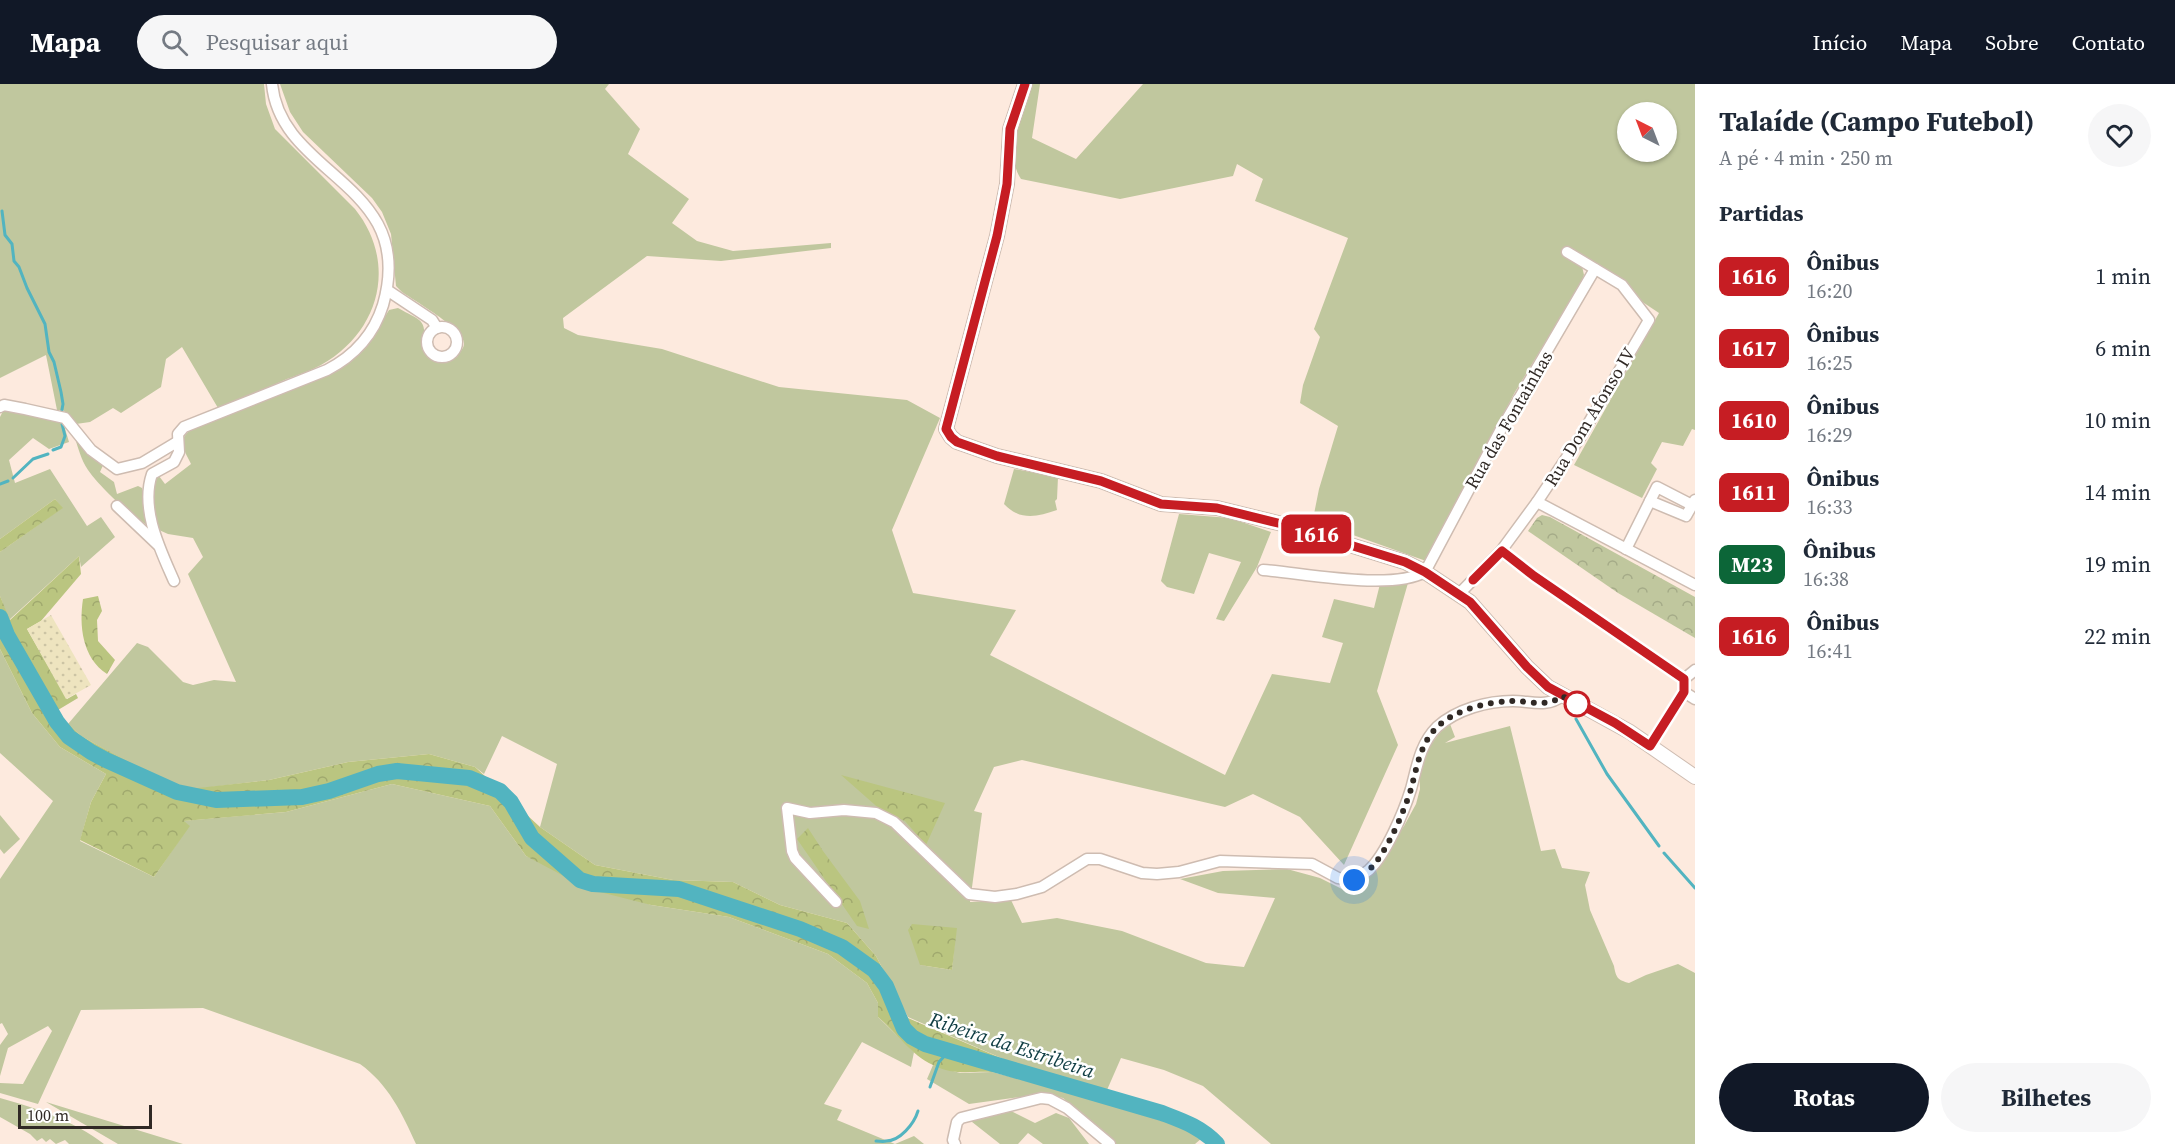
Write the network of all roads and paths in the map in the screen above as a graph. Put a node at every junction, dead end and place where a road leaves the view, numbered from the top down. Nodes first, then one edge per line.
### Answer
1 (272, 84) edge
2 (1025, 84) edge
3 (1567, 252) dead end
4 (1595, 269) junction
5 (387, 290) junction
6 (437, 328) dead end
7 (0, 408) edge
8 (177, 442) junction
9 (1537, 502) junction
10 (1694, 502) edge
11 (117, 506) dead end
12 (158, 545) junction
13 (1626, 549) junction
14 (1502, 551) junction
15 (1263, 570) dead end
16 (1425, 572) junction
17 (174, 580) dead end
18 (1695, 585) edge
19 (1459, 594) junction
20 (1695, 670) edge
21 (1684, 679) junction
22 (1684, 692) junction
23 (1562, 696) junction
24 (1695, 699) edge
25 (1650, 746) junction
26 (1695, 777) edge
27 (836, 902) dead end
28 (956, 1144) edge
29 (1110, 1144) edge

1 - 5 street
2 - 16 street
3 - 4 street, Rua Dom Afonso IV
4 - 9 street, Rua Dom Afonso IV
4 - 16 street, Rua das Fontainhas
5 - 6 street
5 - 8 street
7 - 8 street
8 - 12 street
9 - 13 street
9 - 14 street, Rua Dom Afonso IV
10 - 13 street
11 - 12 street
12 - 17 street
13 - 18 street
14 - 19 street, Rua Dom Afonso IV
14 - 21 street
15 - 16 street
16 - 19 street
19 - 23 street
20 - 21 street
21 - 22 street
22 - 24 street
22 - 25 street
23 - 25 street
23 - 27 street
25 - 26 street
28 - 29 street

